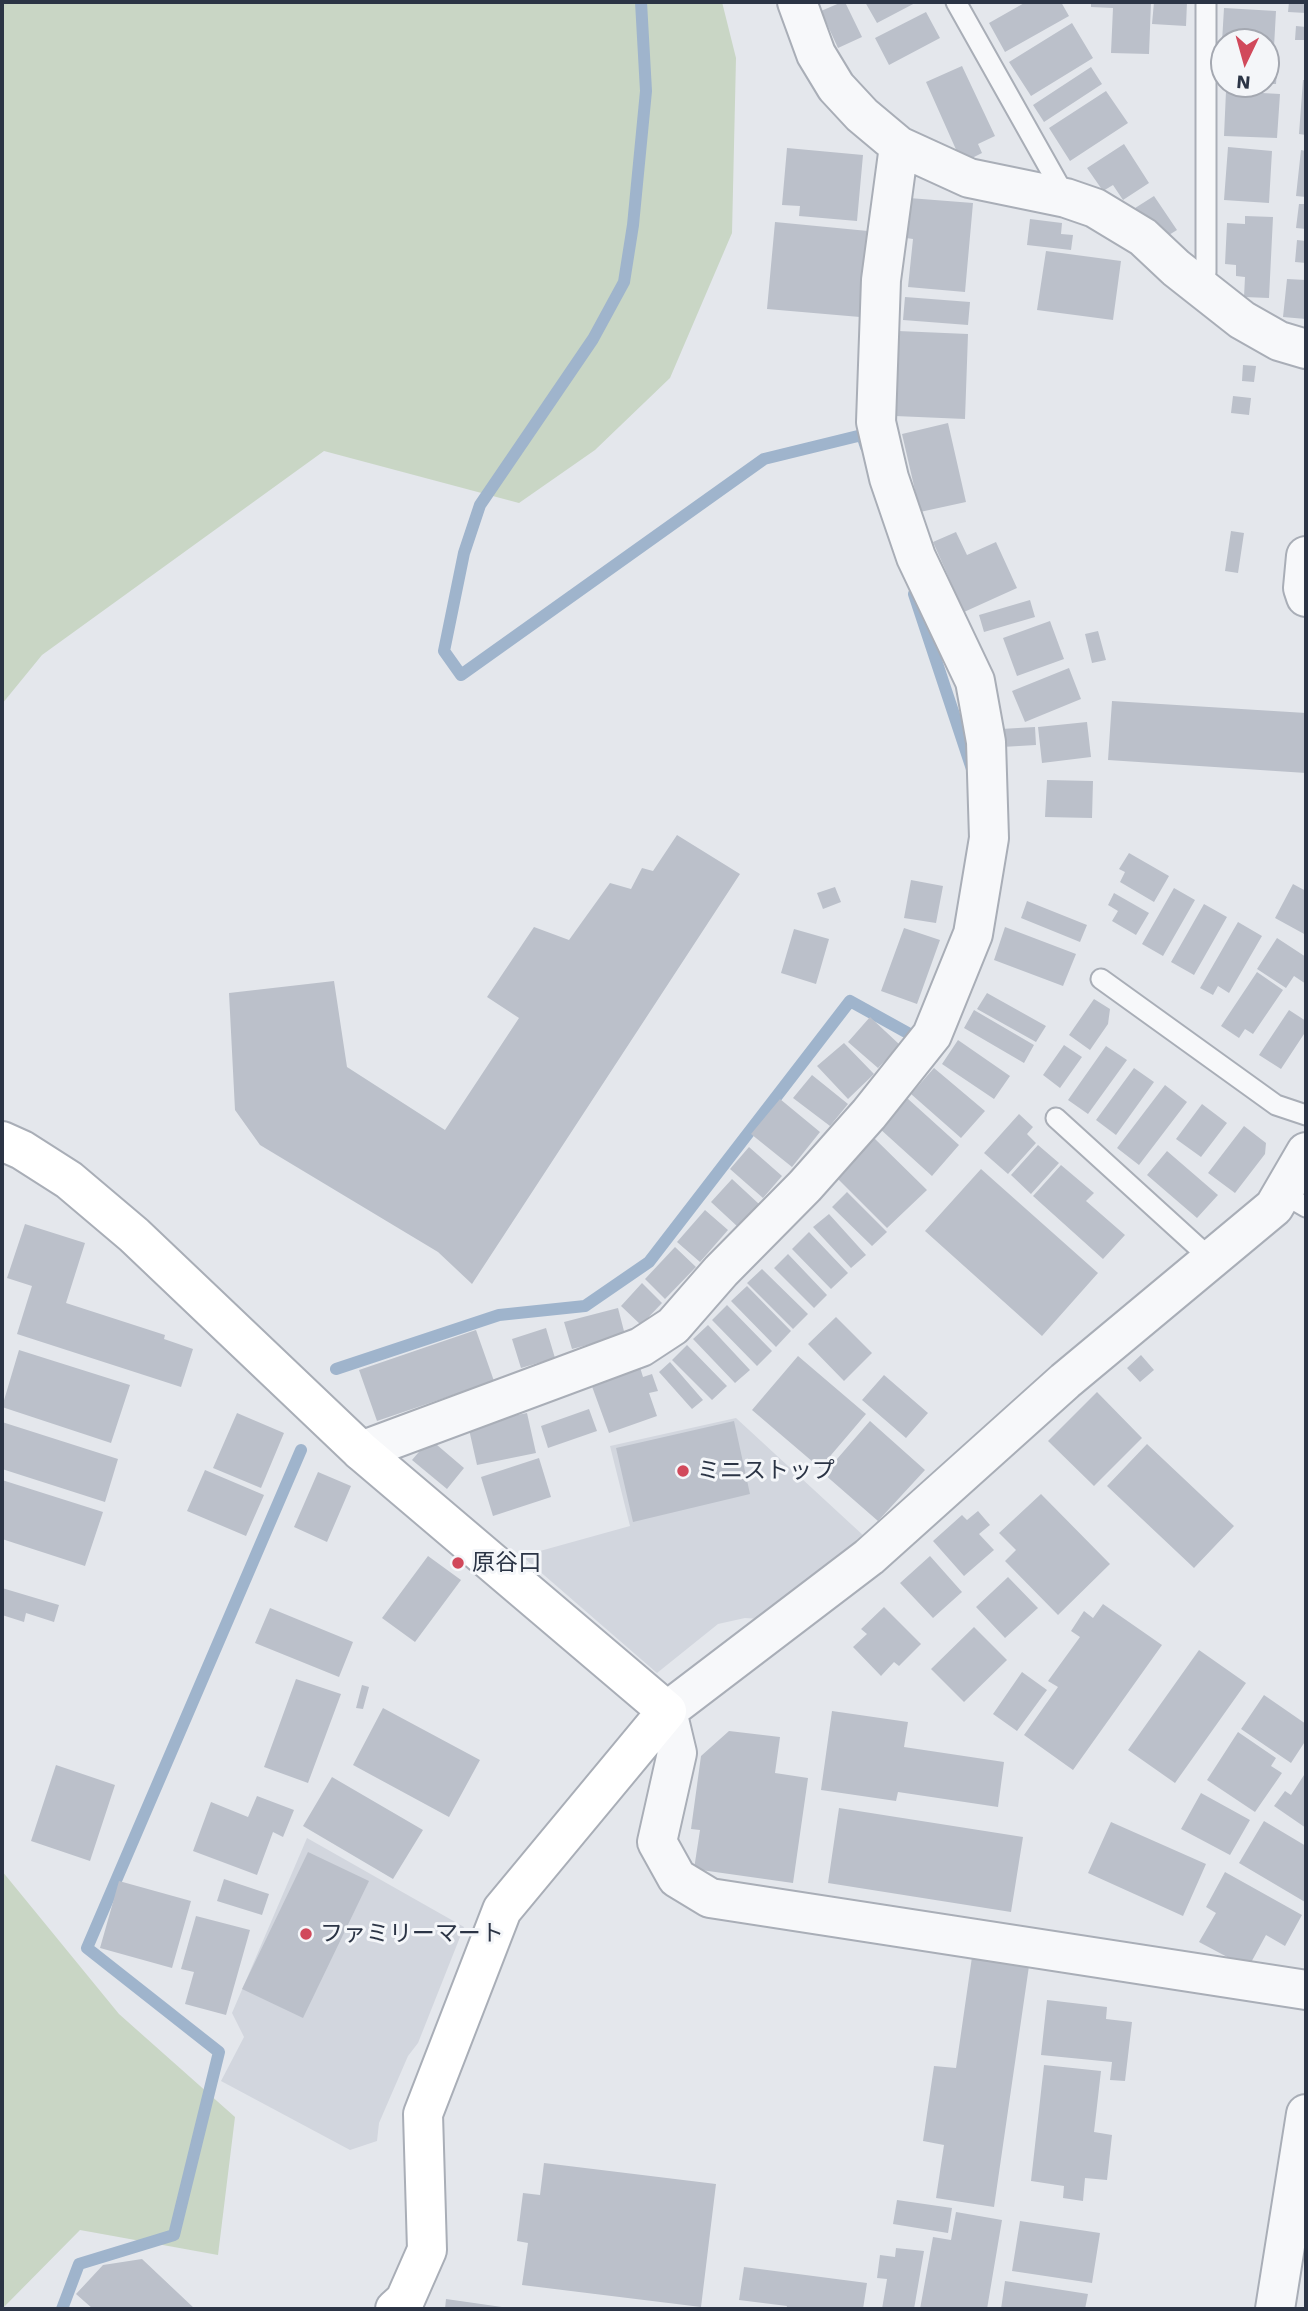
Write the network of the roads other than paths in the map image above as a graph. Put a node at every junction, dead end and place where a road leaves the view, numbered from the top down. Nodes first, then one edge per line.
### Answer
1 (797, 2) edge
2 (956, 2) edge
3 (1206, 2) edge
4 (899, 146) junction
5 (1066, 198) junction
6 (1202, 289) junction
7 (1306, 349) edge
8 (1306, 556) edge
9 (1306, 597) edge
10 (1101, 979) dead end
11 (1306, 1115) edge
12 (1056, 1118) dead end
13 (2, 1141) edge
14 (1306, 1152) edge
15 (1294, 1200) edge
16 (1211, 1259) junction
17 (361, 1451) junction
18 (667, 1711) junction
19 (1306, 1990) edge
20 (1306, 2114) edge
21 (395, 2309) edge
22 (1275, 2309) edge

1 - 4 street
2 - 5 lane
3 - 6 lane
4 - 5 street
4 - 17 street
5 - 6 street
6 - 7 street
8 - 9 street
10 - 11 lane
12 - 16 lane
13 - 17 street
14 - 15 street
15 - 16 street
16 - 18 street
17 - 18 street
18 - 19 street
18 - 21 street
20 - 22 street

